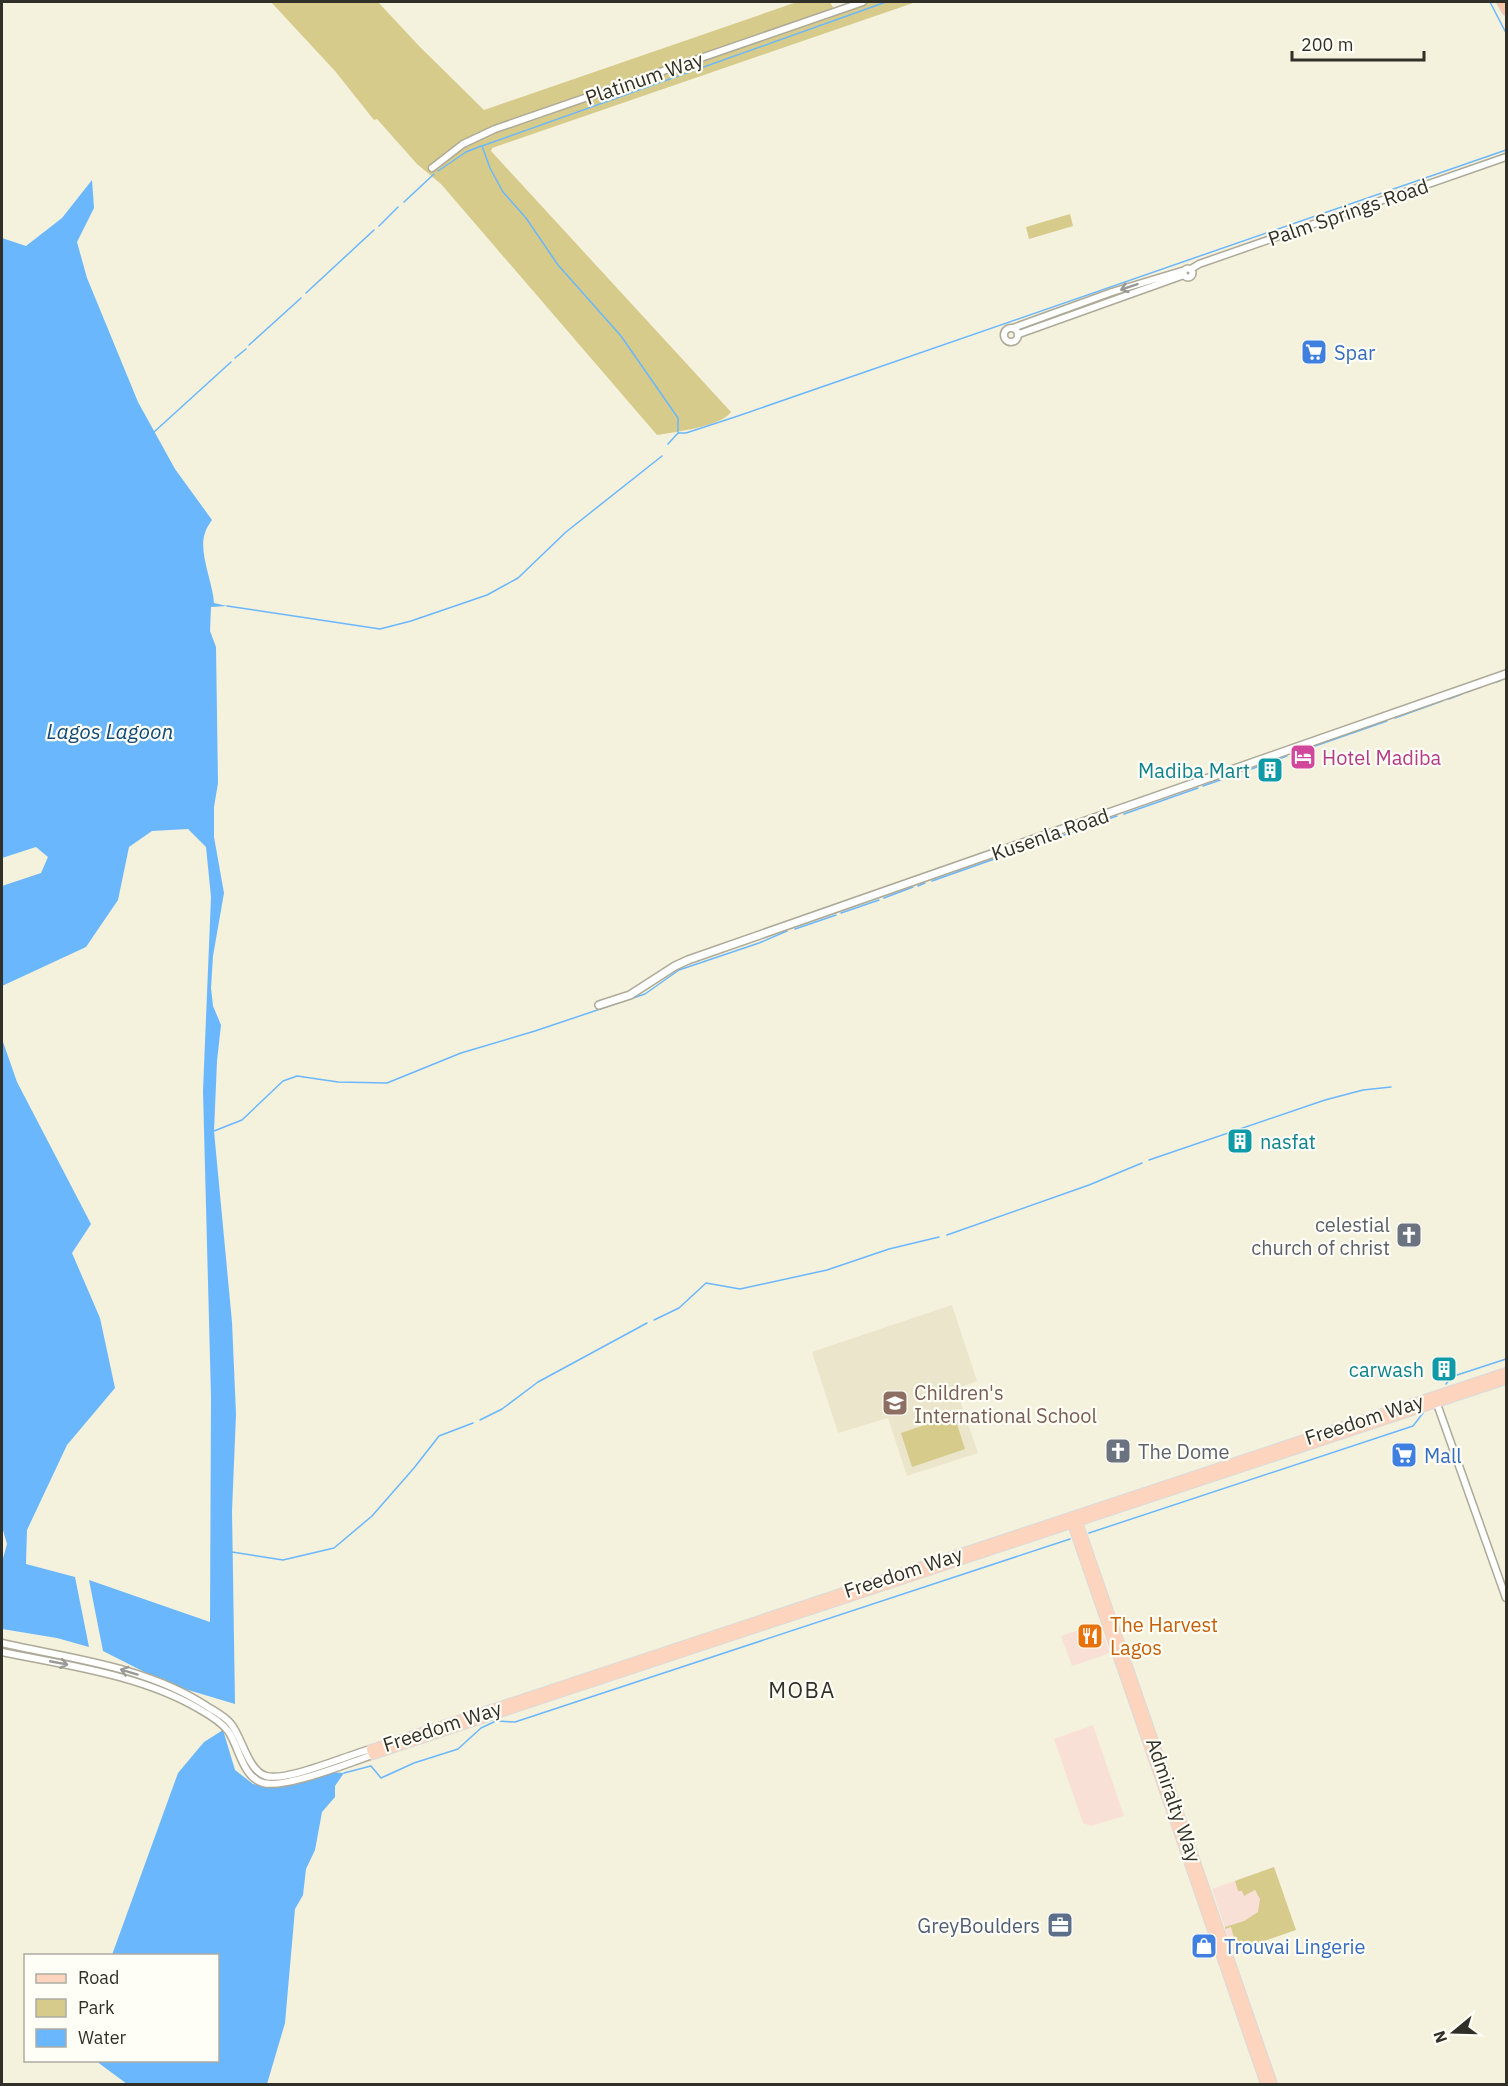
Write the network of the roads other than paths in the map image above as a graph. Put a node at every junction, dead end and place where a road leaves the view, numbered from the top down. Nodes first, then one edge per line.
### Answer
1 (863, 2) edge
2 (1501, 2) edge
3 (1506, 11) edge
4 (1506, 157) edge
5 (432, 168) dead end
6 (1187, 271) junction
7 (1012, 328) junction
8 (1018, 334) junction
9 (1506, 674) edge
10 (599, 1005) dead end
11 (1506, 1372) edge
12 (1506, 1380) edge
13 (1436, 1400) junction
14 (1074, 1520) junction
15 (1506, 1598) edge
16 (2, 1643) edge
17 (2, 1652) edge
18 (372, 1752) joint
19 (279, 1780) junction
20 (1265, 2085) edge
21 (1273, 2085) edge

1 - 5 street, Platinum Way
2 - 3 highway
4 - 6 street, Palm Springs Road
6 -> 7 street
6 - 8 street
7 - 8 street
7 - 8 street
9 - 10 main road, Kusenla Road
11 - 13 main road, Freedom Way
12 - 13 main road, Freedom Way
13 - 14 main road, Freedom Way
13 - 15 street
14 - 18 main road, Freedom Way
14 - 20 main road, Admiralty Way
14 - 21 main road, Admiralty Way
19 -> 16 street
17 -> 19 street
18 - 19 street

